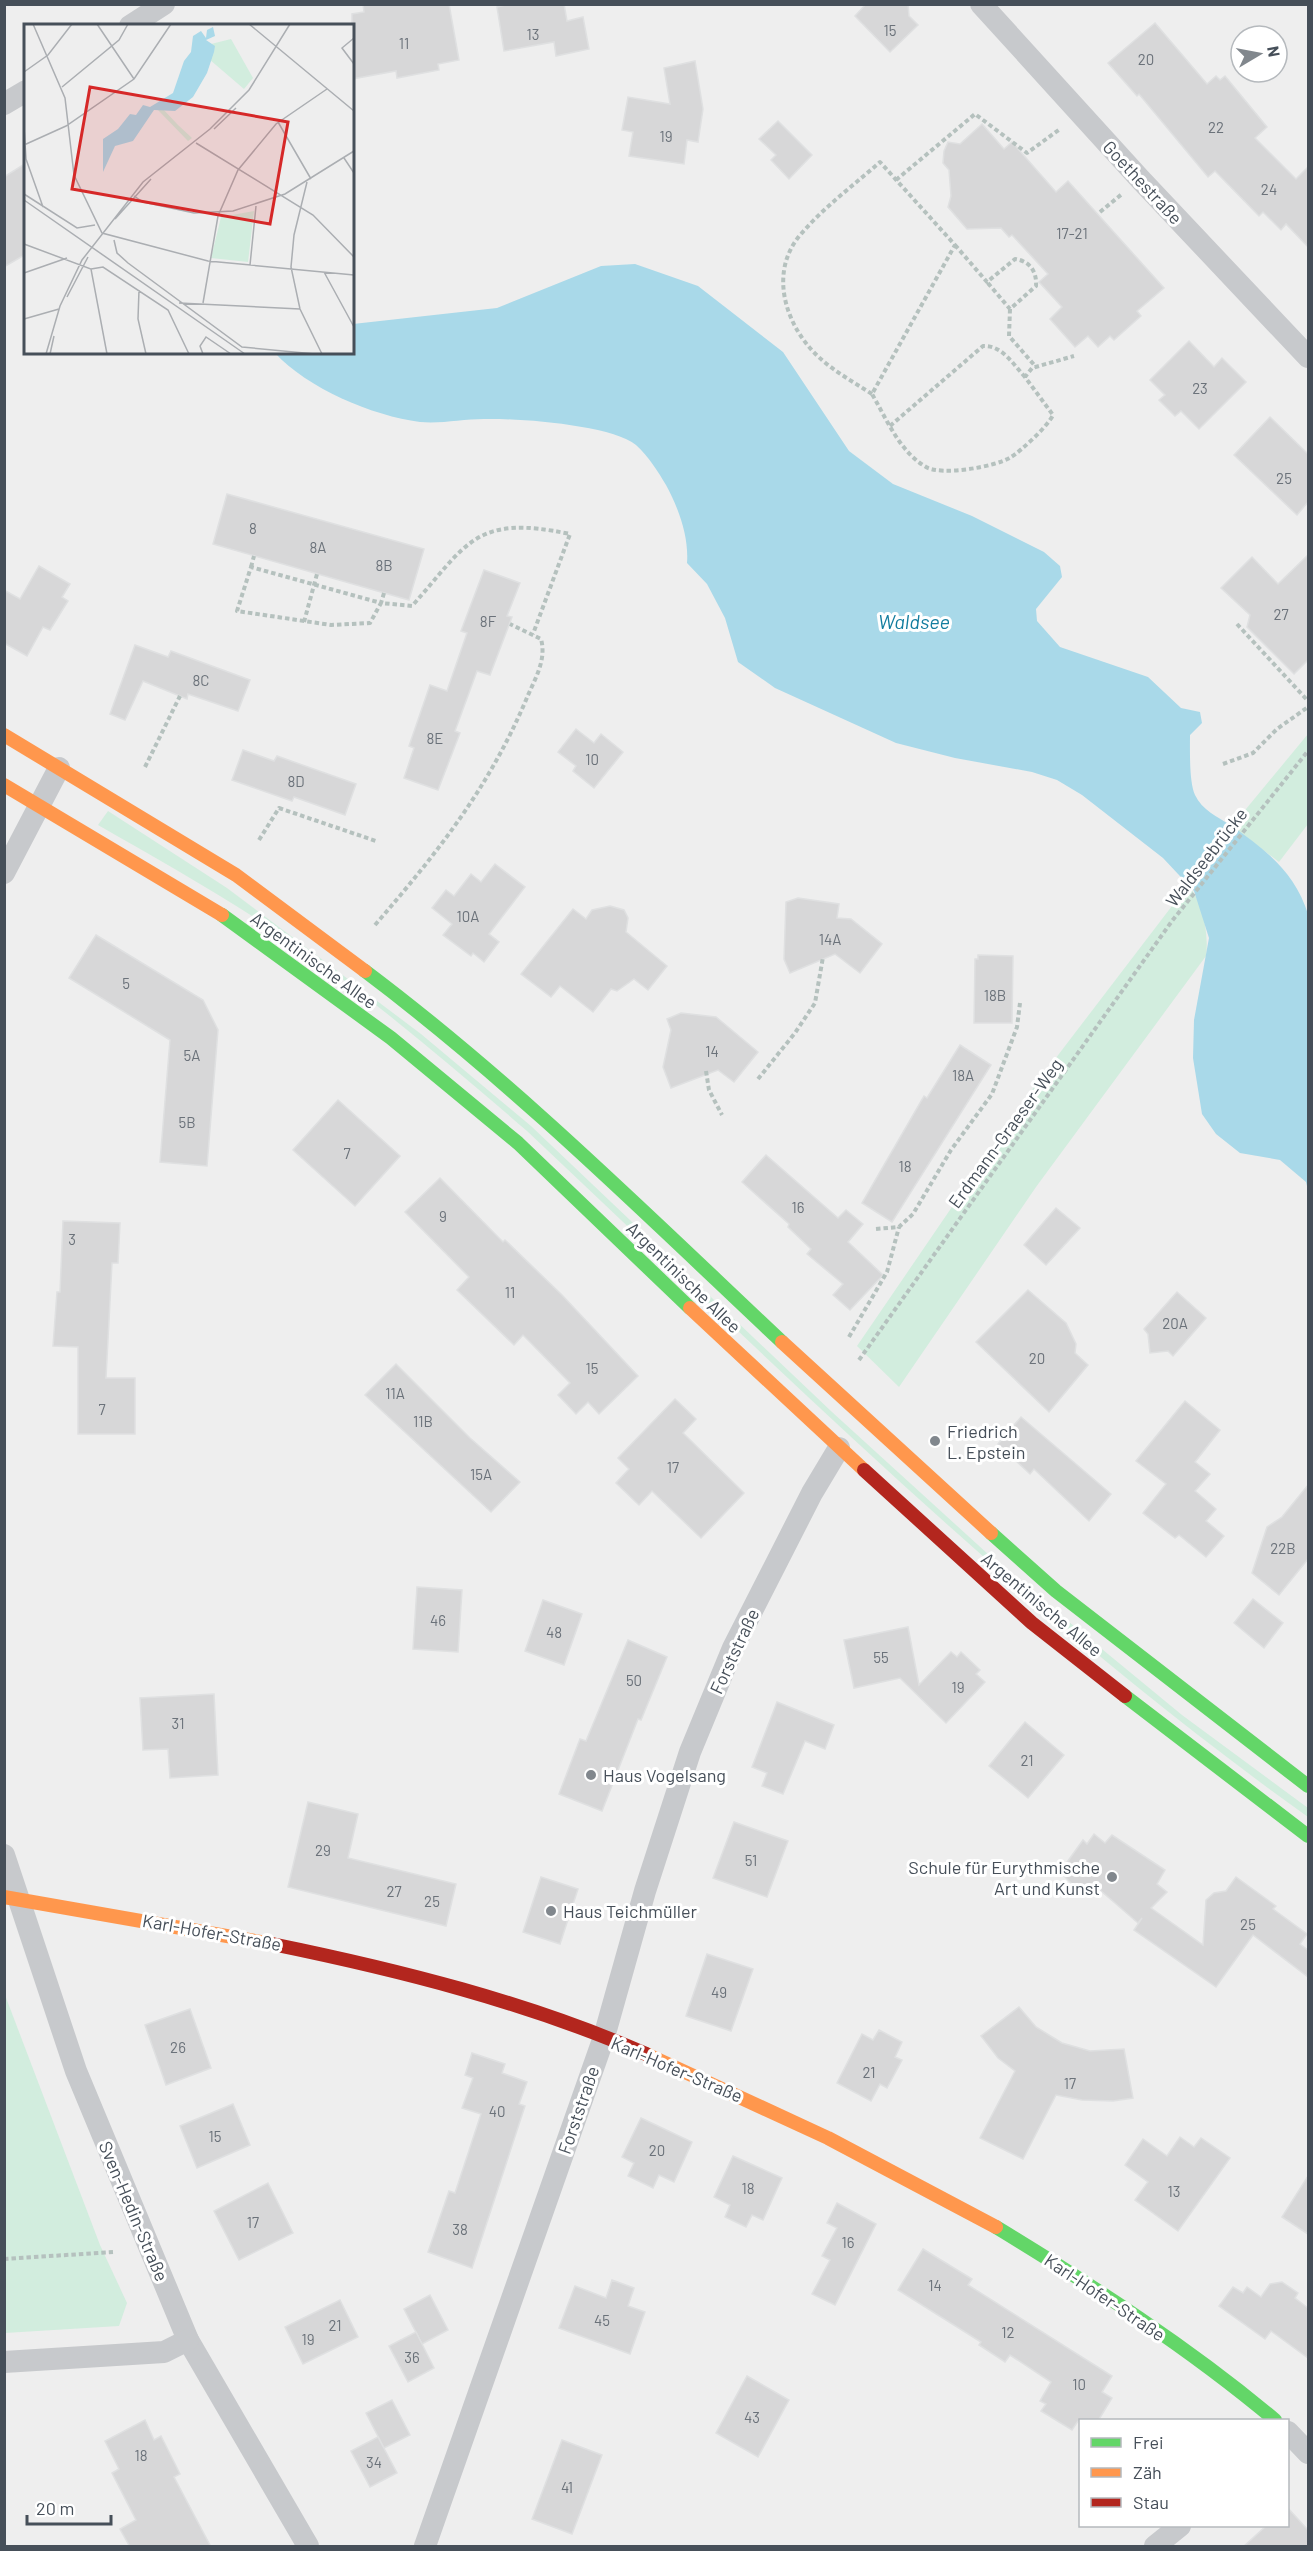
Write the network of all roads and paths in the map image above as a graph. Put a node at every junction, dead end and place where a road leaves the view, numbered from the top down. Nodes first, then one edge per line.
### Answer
1 (164, 4) edge
2 (981, 4) edge
3 (133, 24) edge
4 (24, 92) edge
5 (4, 104) edge
6 (1062, 127) dead end
7 (896, 180) junction
8 (1123, 193) dead end
9 (1100, 212) dead end
10 (955, 245) junction
11 (987, 282) junction
12 (1010, 309) junction
13 (1074, 356) dead end
14 (1308, 357) edge
15 (1036, 367) junction
16 (1025, 377) junction
17 (872, 394) junction
18 (890, 426) junction
19 (255, 556) dead end
20 (251, 567) junction
21 (317, 574) dead end
22 (314, 585) junction
23 (384, 593) dead end
24 (381, 603) junction
25 (304, 622) junction
26 (510, 624) dead end
27 (1237, 624) dead end
28 (533, 634) junction
29 (180, 696) dead end
30 (1308, 701) edge
31 (1308, 707) edge
32 (4, 735) edge
33 (1308, 751) edge
34 (1223, 764) dead end
35 (145, 767) dead end
36 (59, 768) junction
37 (4, 785) edge
38 (39, 804) junction
39 (259, 840) dead end
40 (376, 841) dead end
41 (4, 873) edge
42 (1172, 921) joint
43 (375, 925) dead end
44 (823, 957) dead end
45 (1020, 1003) dead end
46 (706, 1071) dead end
47 (758, 1078) dead end
48 (722, 1115) dead end
49 (899, 1227) junction
50 (876, 1229) dead end
51 (849, 1337) dead end
52 (859, 1360) dead end
53 (839, 1448) junction
54 (1308, 1786) edge
55 (1308, 1836) edge
56 (4, 1855) edge
57 (11, 1898) edge
58 (604, 2037) junction
59 (113, 2252) dead end
60 (4, 2259) edge
61 (189, 2340) junction
62 (4, 2362) edge
63 (1271, 2419) edge
64 (1289, 2434) edge
65 (1308, 2453) edge
66 (1179, 2527) edge
67 (308, 2547) edge
68 (425, 2547) edge
69 (1155, 2547) edge

1 - 3 street
2 - 14 street, Goethestraße
4 - 5 street
6 - 7 path
7 - 10 path
7 - 17 path
8 - 9 path
10 - 11 path
10 - 17 path
11 - 12 path
11 - 12 path
12 - 15 path
13 - 15 path
15 - 16 path
16 - 18 path
16 - 18 path
17 - 18 path
19 - 20 path
20 - 22 path
20 - 25 path
21 - 22 path
22 - 24 path
22 - 25 path
23 - 24 path
24 - 25 path
24 - 28 path
26 - 28 path
27 - 30 path
28 - 43 path
29 - 35 path
31 - 34 path
32 - 36 main road, Argentinische Allee
33 - 42 path, Waldseebrücke
36 - 38 street
36 - 54 main road, Argentinische Allee
37 - 38 main road, Argentinische Allee
38 - 41 street
38 - 53 main road, Argentinische Allee
39 - 40 path
42 - 52 path, Erdmann-Graeser-Weg
44 - 47 path
45 - 49 path
46 - 48 path
49 - 50 path
49 - 51 path
53 - 55 main road, Argentinische Allee
53 - 58 street, Forststraße
56 - 57 street, Sven-Hedin-Straße
57 - 58 main road, Karl-Hofer-Straße
57 - 61 street, Sven-Hedin-Straße
58 - 63 main road, Karl-Hofer-Straße
58 - 68 street, Forststraße
59 - 60 path
61 - 62 street
61 - 67 street, Sven-Hedin-Straße
64 - 65 street, Karl-Hofer-Straße
66 - 69 street

